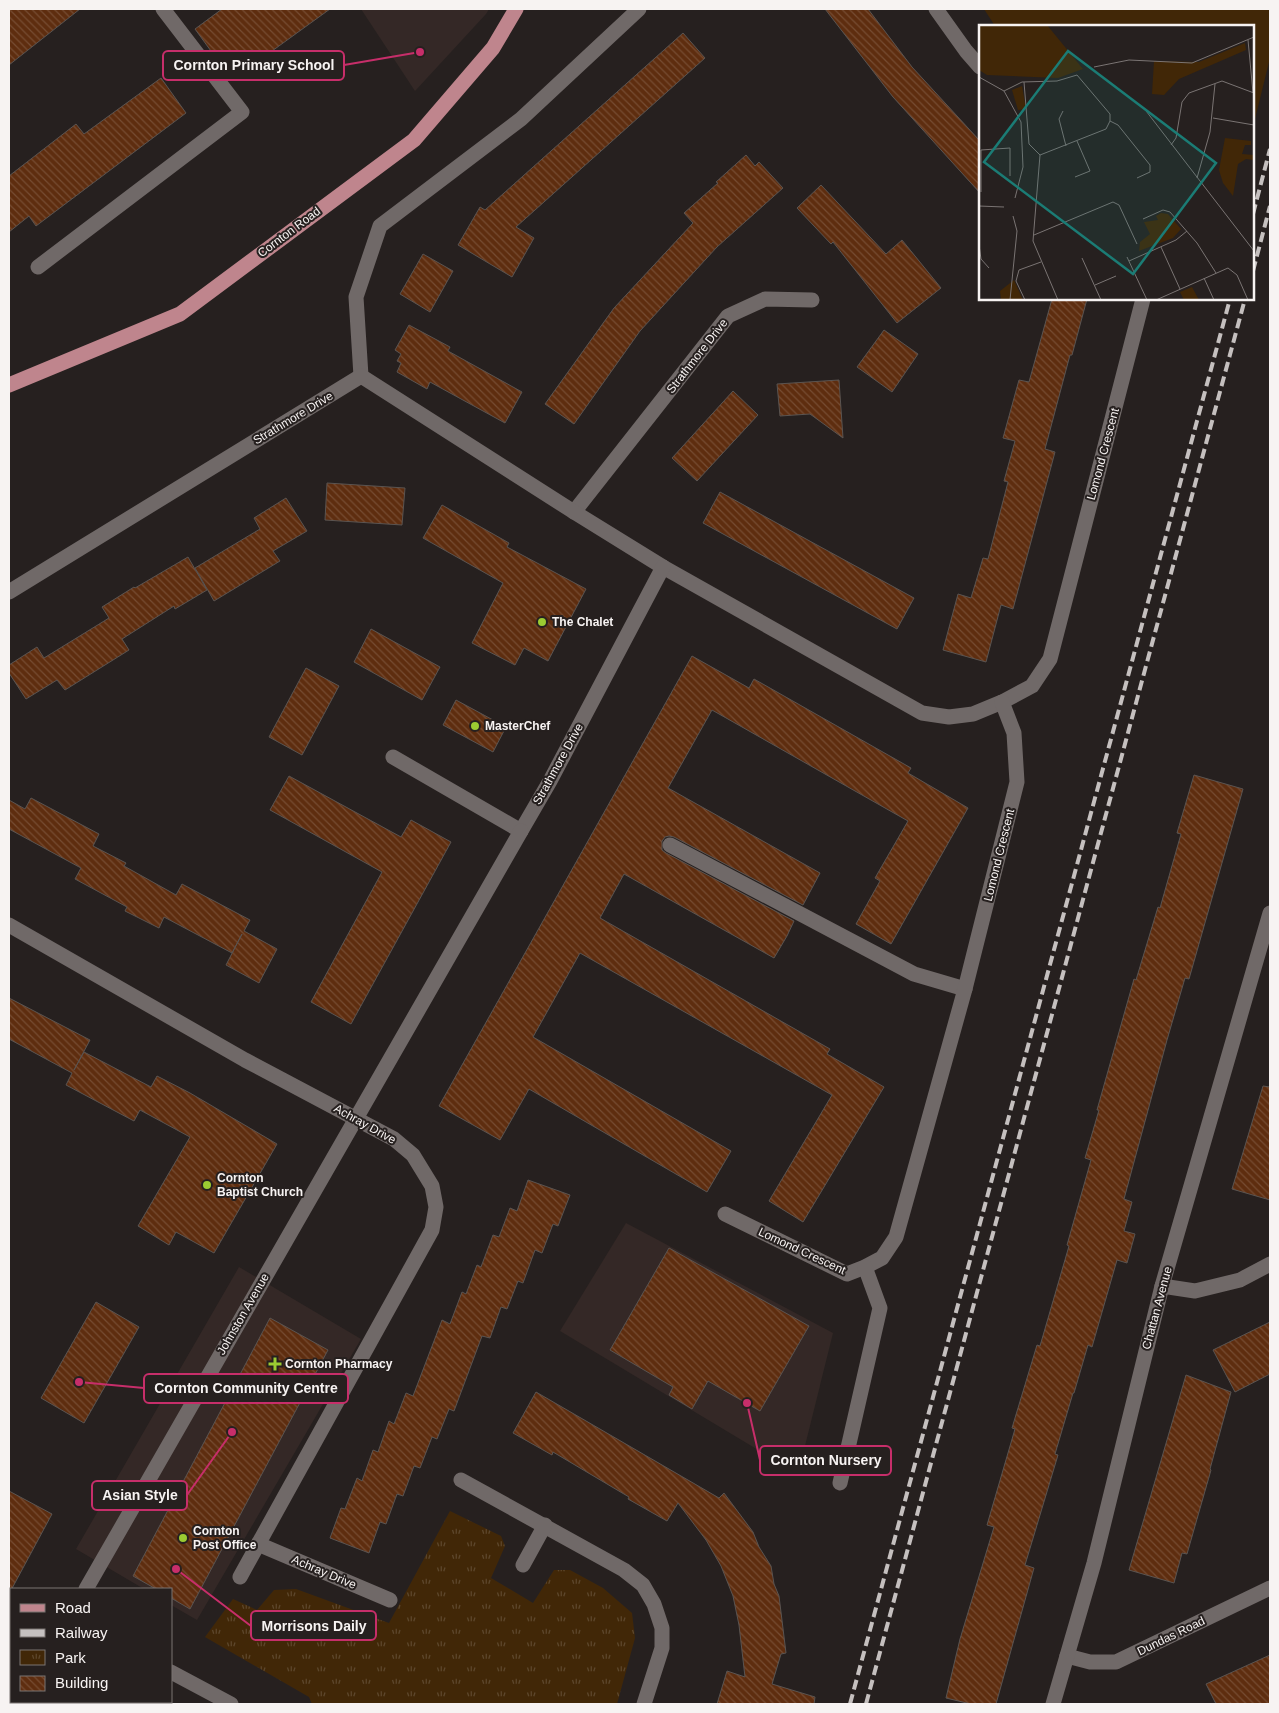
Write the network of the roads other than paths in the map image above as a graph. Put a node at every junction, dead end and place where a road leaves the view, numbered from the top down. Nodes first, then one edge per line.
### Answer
1 (163, 9) edge
2 (516, 9) edge
3 (639, 9) edge
4 (936, 9) edge
5 (979, 66) edge
6 (38, 267) dead end
7 (812, 300) dead end
8 (1143, 300) edge
9 (362, 376) junction
10 (9, 385) edge
11 (574, 512) junction
12 (663, 567) junction
13 (9, 592) edge
14 (1002, 702) junction
15 (393, 757) dead end
16 (521, 831) junction
17 (670, 845) dead end
18 (1270, 913) edge
19 (9, 925) edge
20 (965, 989) junction
21 (356, 1118) junction
22 (724, 1214) dead end
23 (1270, 1264) edge
24 (865, 1267) junction
25 (1162, 1286) junction
26 (462, 1480) dead end
27 (840, 1483) dead end
28 (545, 1525) junction
29 (258, 1544) junction
30 (524, 1565) dead end
31 (240, 1577) dead end
32 (89, 1584) edge
33 (1270, 1588) edge
34 (390, 1600) dead end
35 (1067, 1656) junction
36 (172, 1673) edge
37 (231, 1704) edge
38 (644, 1704) edge
39 (1053, 1704) edge

1 - 6 street
2 - 10 main road, Cornton Road
3 - 9 street
4 - 5 street
7 - 11 street, Strathmore Drive
8 - 14 street, Lomond Crescent
9 - 11 street
9 - 13 street, Strathmore Drive
11 - 12 street
12 - 14 street
12 - 16 street, Strathmore Drive
14 - 20 street, Lomond Crescent
15 - 16 street
16 - 21 street, Strathmore Drive
17 - 20 street
18 - 25 street, Chattan Avenue
19 - 21 street, Achray Drive
20 - 24 street, Lomond Crescent
21 - 29 street, Achray Drive
21 - 32 street, Johnston Avenue
22 - 24 street, Lomond Crescent
23 - 25 street
24 - 27 street
25 - 35 street, Chattan Avenue
26 - 28 street
28 - 30 street
28 - 38 street
29 - 31 street, Achray Drive
29 - 34 street, Achray Drive
33 - 35 street, Dundas Road
35 - 39 street, Chattan Avenue
36 - 37 street

